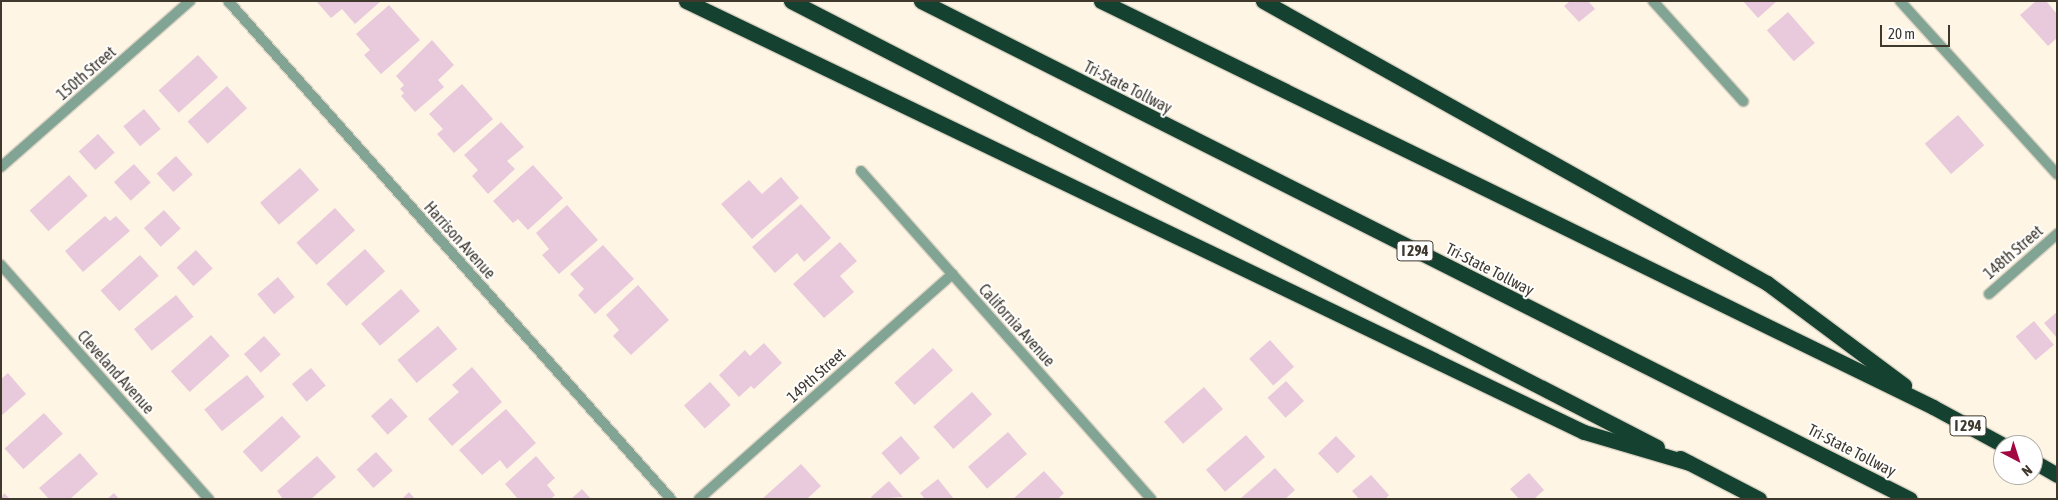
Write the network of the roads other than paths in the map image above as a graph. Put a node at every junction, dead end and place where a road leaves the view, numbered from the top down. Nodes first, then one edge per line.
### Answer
1 (190, 1) edge
2 (228, 1) edge
3 (686, 1) edge
4 (791, 1) edge
5 (921, 1) edge
6 (1101, 1) edge
7 (1263, 1) edge
8 (1653, 1) edge
9 (1900, 1) edge
10 (1743, 101) dead end
11 (1, 167) edge
12 (861, 171) dead end
13 (2057, 174) edge
14 (2057, 234) edge
15 (1, 265) edge
16 (952, 274) junction
17 (1989, 294) dead end
18 (1933, 406) junction
19 (1993, 439) edge
20 (1689, 463) junction
21 (2043, 467) edge
22 (2057, 474) edge
23 (209, 499) edge
24 (670, 499) edge
25 (699, 499) edge
26 (1151, 499) edge
27 (1759, 499) edge
28 (1910, 499) edge

1 - 11 street, 150th Street
2 - 24 street, Harrison Avenue
3 - 20 highway
4 - 20 highway
5 - 28 highway, Tri-State Tollway / I 294
6 - 18 highway, I 294
7 - 18 highway
8 - 10 street
9 - 13 street
12 - 16 street, California Avenue
14 - 17 street, 148th Street
15 - 23 street, Cleveland Avenue
16 - 25 street, 149th Street
16 - 26 street, California Avenue
18 - 19 highway, I 294
20 - 27 highway
21 - 22 highway

